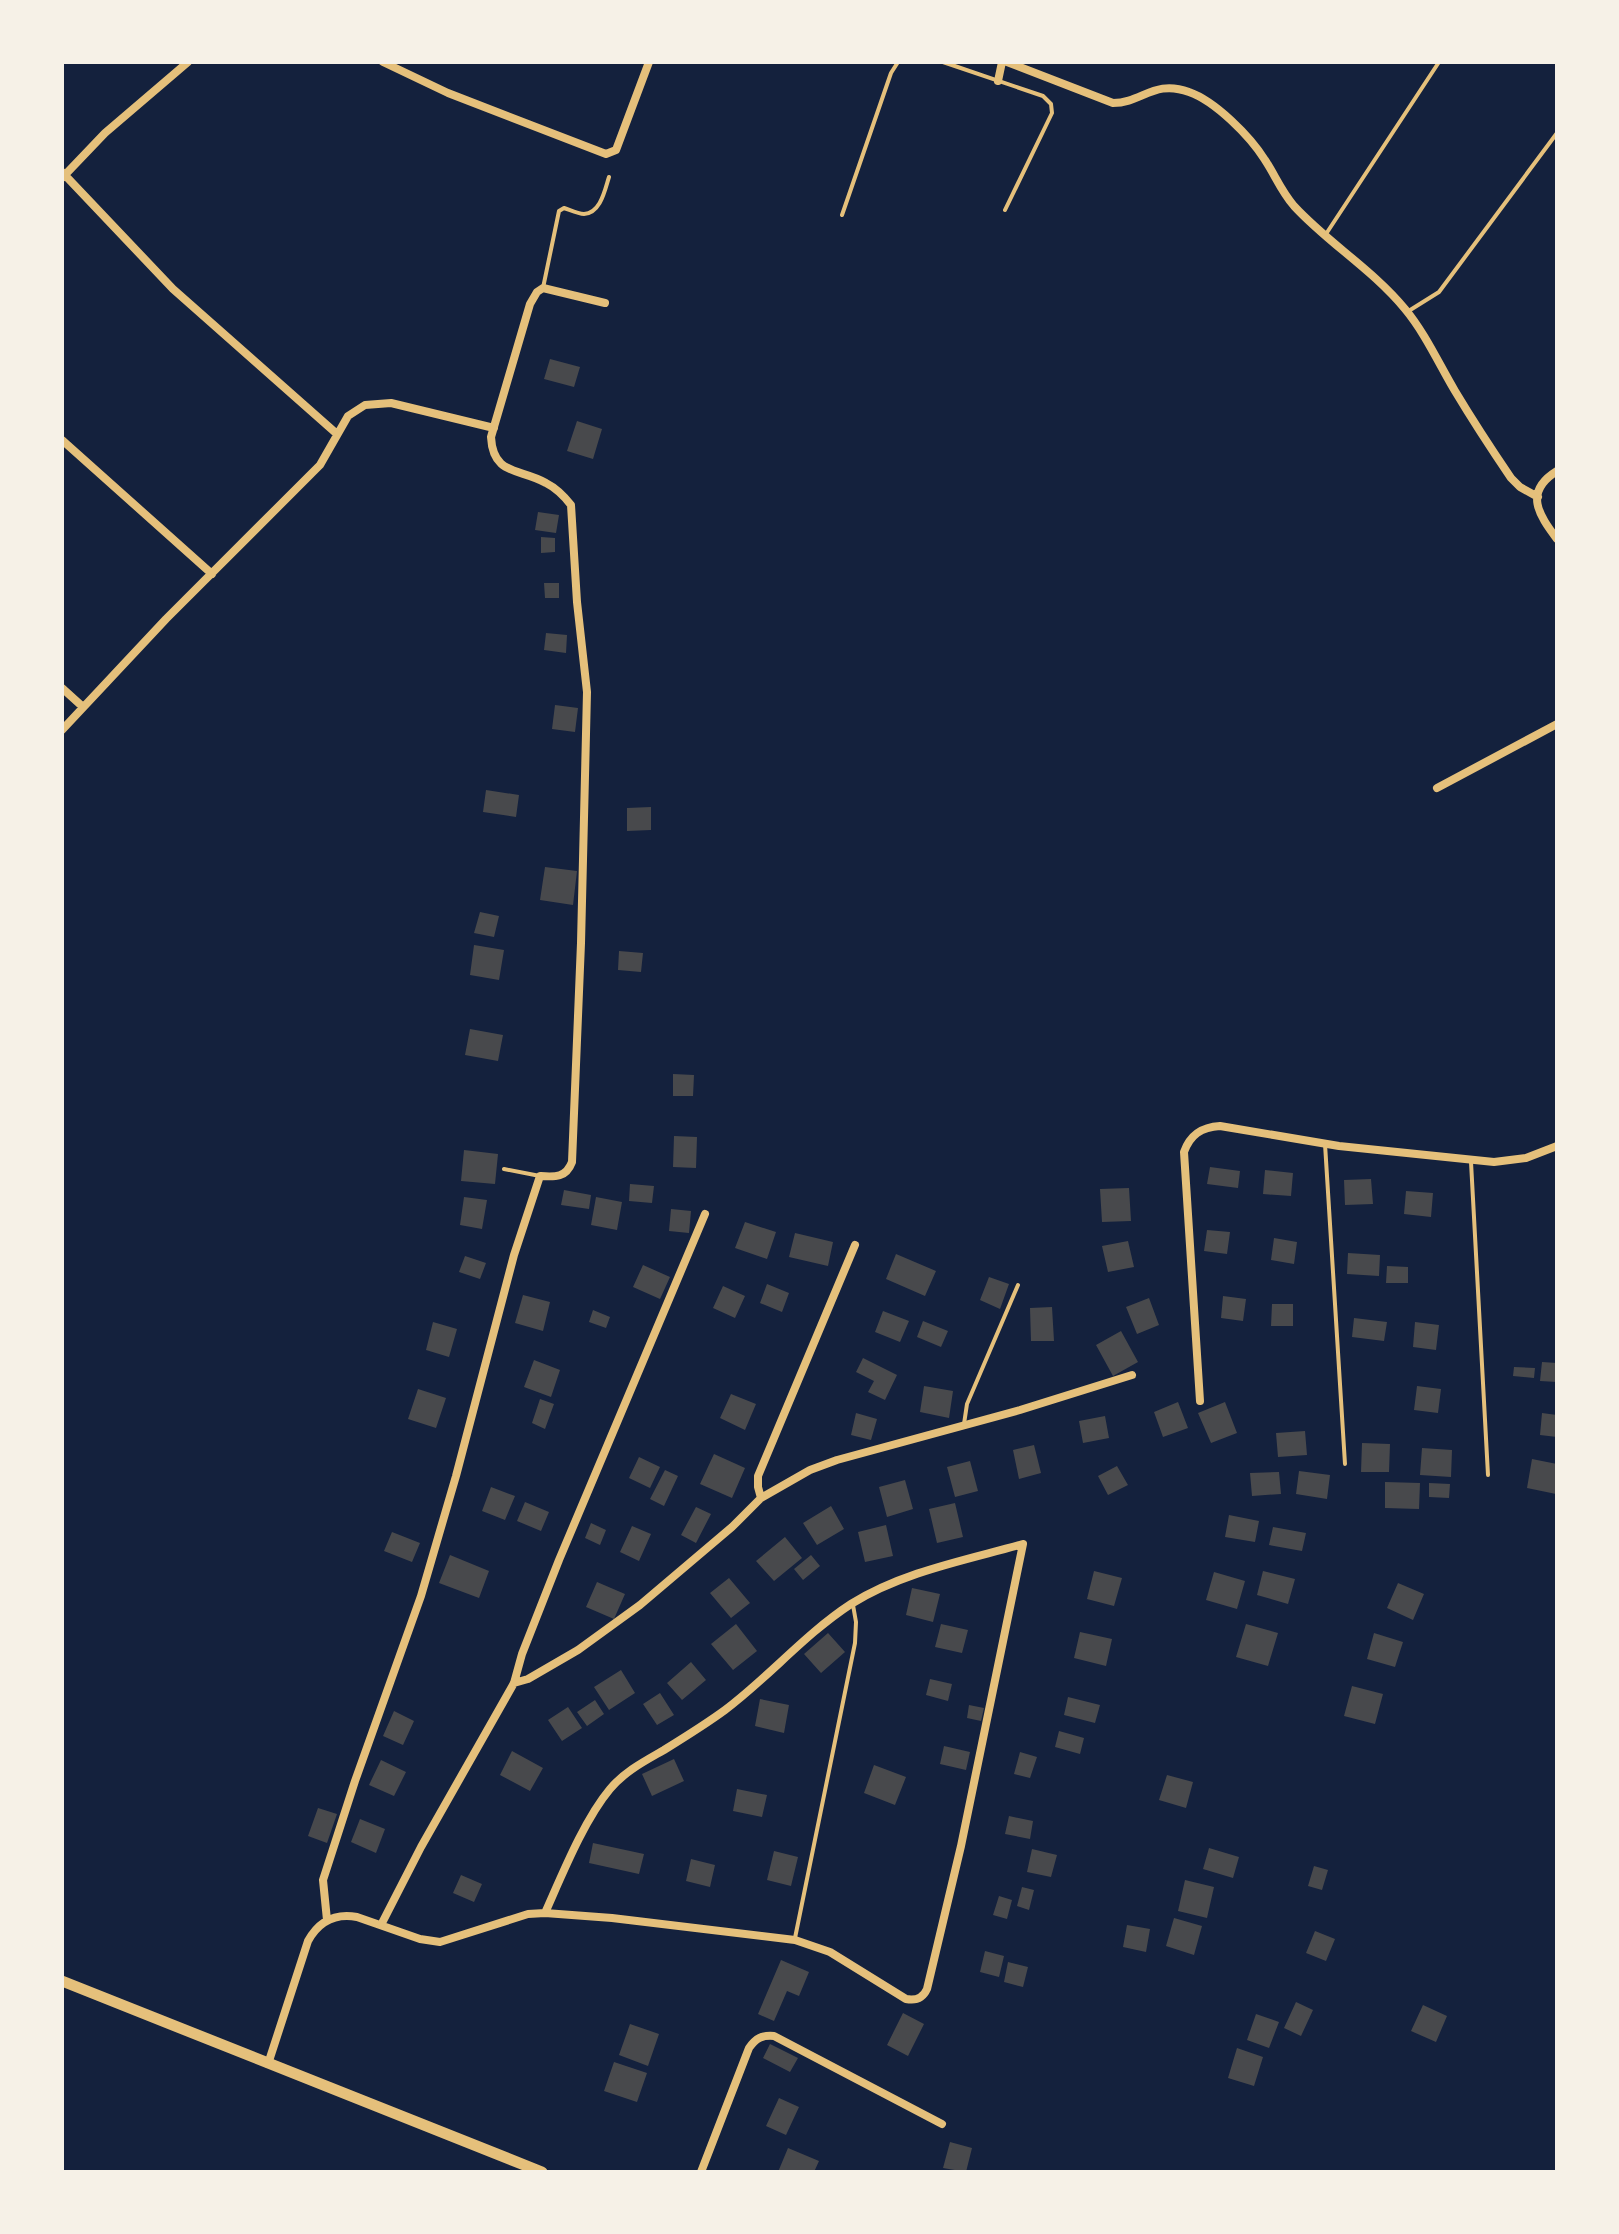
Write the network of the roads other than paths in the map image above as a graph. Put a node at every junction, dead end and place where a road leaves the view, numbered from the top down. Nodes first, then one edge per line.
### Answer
1 (188, 62) edge
2 (383, 62) edge
3 (649, 62) edge
4 (898, 62) edge
5 (943, 62) edge
6 (1004, 62) edge
7 (1439, 62) edge
8 (998, 81) junction
9 (1557, 133) edge
10 (63, 175) edge
11 (609, 177) dead end
12 (1005, 210) dead end
13 (842, 215) dead end
14 (1325, 235) junction
15 (543, 288) junction
16 (605, 303) dead end
17 (1407, 312) junction
18 (494, 428) junction
19 (337, 434) junction
20 (62, 440) edge
21 (1557, 471) edge
22 (1538, 497) junction
23 (1557, 539) edge
24 (212, 574) junction
25 (62, 688) edge
26 (83, 707) junction
27 (1557, 724) edge
28 (62, 730) edge
29 (1437, 788) dead end
30 (1325, 1144) junction
31 (1557, 1146) edge
32 (1471, 1160) junction
33 (504, 1169) dead end
34 (540, 1176) junction
35 (705, 1214) dead end
36 (855, 1245) dead end
37 (1018, 1285) dead end
38 (1132, 1375) dead end
39 (1200, 1401) dead end
40 (964, 1424) junction
41 (1345, 1464) dead end
42 (1488, 1475) dead end
43 (761, 1498) junction
44 (853, 1603) junction
45 (514, 1683) junction
46 (545, 1913) junction
47 (327, 1920) junction
48 (381, 1925) junction
49 (795, 1940) junction
50 (62, 1981) edge
51 (268, 2064) junction
52 (942, 2124) dead end
53 (536, 2171) edge
54 (701, 2172) edge

1 - 10 street
2 - 3 street
4 - 13 lane
5 - 8 lane
6 - 8 street
6 - 14 street
7 - 14 lane
8 - 12 lane
9 - 17 lane
10 - 19 street
11 - 15 lane
14 - 17 street
15 - 16 street
15 - 18 street
17 - 22 street
18 - 19 street
18 - 34 street
19 - 24 street
20 - 24 street
21 - 22 street
22 - 23 street
24 - 26 street
25 - 26 street
26 - 28 street
27 - 29 street
30 - 32 street
30 - 39 street
30 - 41 lane
31 - 32 street
32 - 42 lane
33 - 34 lane
34 - 47 street
35 - 45 street
36 - 43 street
37 - 40 lane
38 - 40 street
40 - 43 street
43 - 45 street
44 - 46 street
44 - 49 lane
44 - 49 street
45 - 48 street
46 - 48 street
46 - 49 street
47 - 48 street
47 - 51 street
50 - 51 street
51 - 53 street
52 - 54 street

